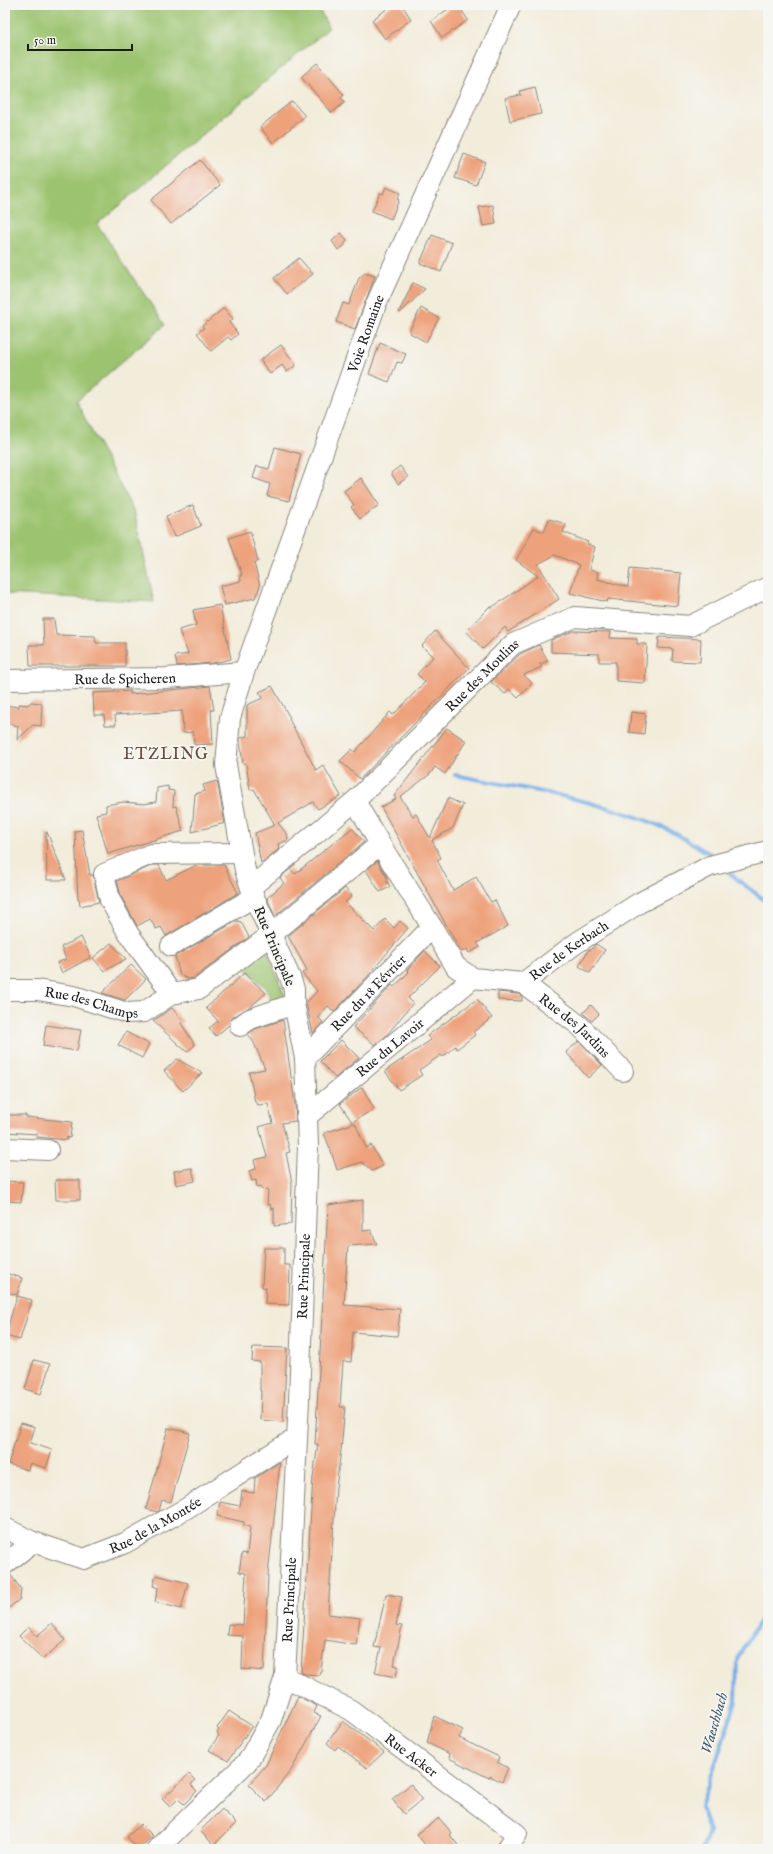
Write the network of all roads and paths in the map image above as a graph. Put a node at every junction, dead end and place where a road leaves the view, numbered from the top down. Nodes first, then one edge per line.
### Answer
1 (511, 5) edge
2 (768, 587) edge
3 (244, 672) junction
4 (5, 680) edge
5 (355, 801) junction
6 (380, 844) junction
7 (768, 851) edge
8 (241, 853) junction
9 (252, 892) junction
10 (432, 927) junction
11 (272, 934) junction
12 (171, 946) dead end
13 (473, 978) junction
14 (523, 983) junction
15 (5, 990) edge
16 (172, 994) junction
17 (294, 1004) junction
18 (240, 1026) dead end
19 (305, 1058) junction
20 (623, 1071) dead end
21 (306, 1117) junction
22 (5, 1148) edge
23 (48, 1150) dead end
24 (296, 1442) junction
25 (5, 1528) edge
26 (33, 1542) junction
27 (5, 1564) edge
28 (285, 1677) junction
29 (157, 1849) edge
30 (507, 1849) edge

1 - 3 street, Voie Romaine
2 - 5 street, Rue des Moulins
3 - 4 street, Rue de Spicheren
3 - 8 street, Rue Principale
5 - 6 street, Rue de Kerbach
5 - 9 street, Rue des Moulins
6 - 10 street, Rue de Kerbach
6 - 11 street
7 - 14 street, Rue de Kerbach
8 - 9 street, Rue Principale
8 - 16 street
9 - 11 street, Rue Principale
9 - 12 street, Rue des Moulins
10 - 13 street, Rue de Kerbach
10 - 19 street, Rue du 18 Février
11 - 16 street
11 - 17 street, Rue Principale
13 - 14 street, Rue de Kerbach
13 - 21 street, Rue du Lavoir
14 - 20 street, Rue des Jardins
15 - 16 street, Rue des Champs
17 - 18 street
17 - 19 street, Rue Principale
19 - 21 street, Rue Principale
21 - 24 street, Rue Principale
22 - 23 street
24 - 26 street, Rue de la Montée
24 - 28 street, Rue Principale
25 - 26 street, Rue de la Montée
26 - 27 street
28 - 29 street, Rue Principale
28 - 30 street, Rue Acker

